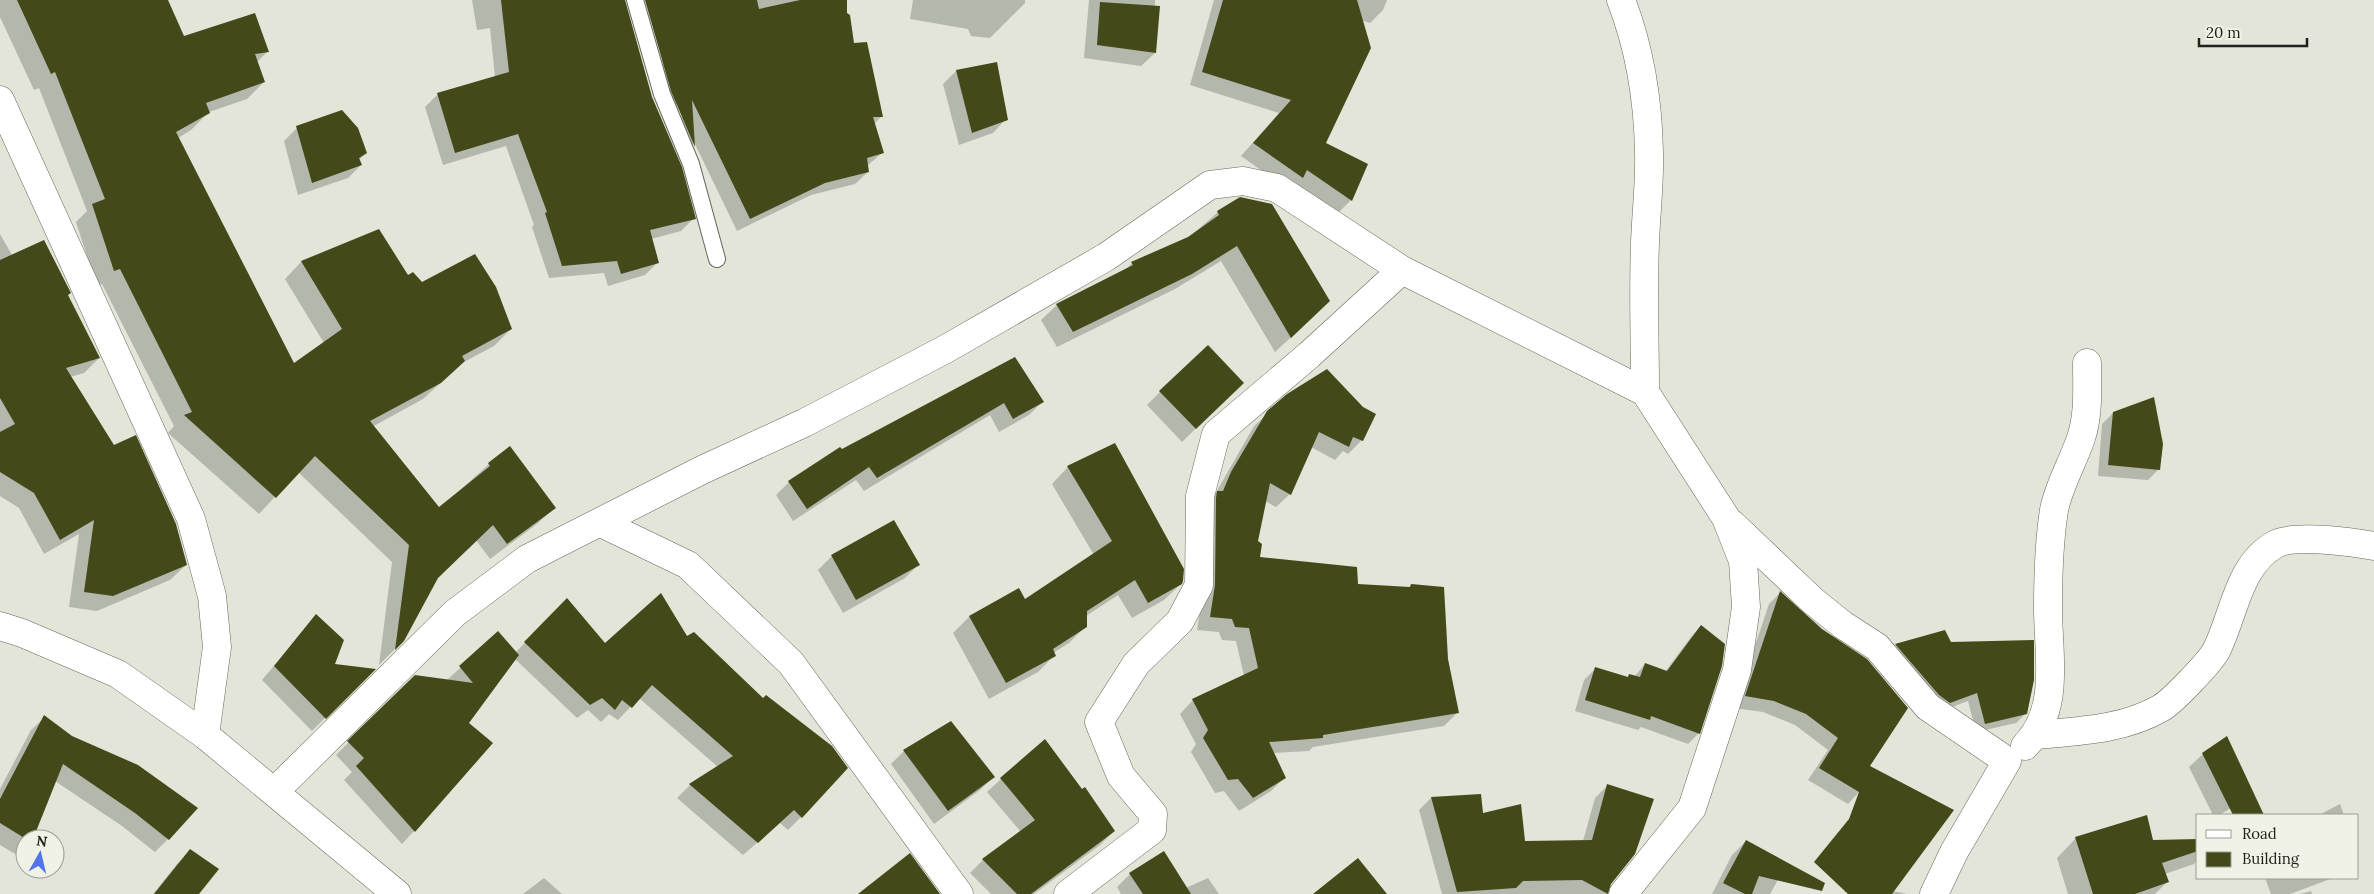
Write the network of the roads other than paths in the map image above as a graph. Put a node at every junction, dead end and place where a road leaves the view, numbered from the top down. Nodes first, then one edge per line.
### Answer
1 (635, 0) edge
2 (1621, 0) edge
3 (0, 100) edge
4 (717, 259) dead end
5 (1402, 270) junction
6 (2087, 363) dead end
7 (1645, 392) junction
8 (1726, 518) junction
9 (601, 523) junction
10 (2374, 546) edge
11 (0, 626) edge
12 (205, 735) junction
13 (2036, 736) junction
14 (2006, 762) junction
15 (275, 791) junction
16 (398, 894) edge
17 (959, 894) edge
18 (1068, 894) edge
19 (1623, 894) edge
20 (1934, 894) edge

1 - 4 lane
2 - 7 street
3 - 12 street
5 - 7 street
5 - 9 street
5 - 18 street
6 - 13 street
7 - 8 street
8 - 14 street
8 - 19 street
9 - 15 street
9 - 17 street
10 - 13 street
11 - 12 street
12 - 15 street
13 - 14 street
14 - 20 street
15 - 16 street

